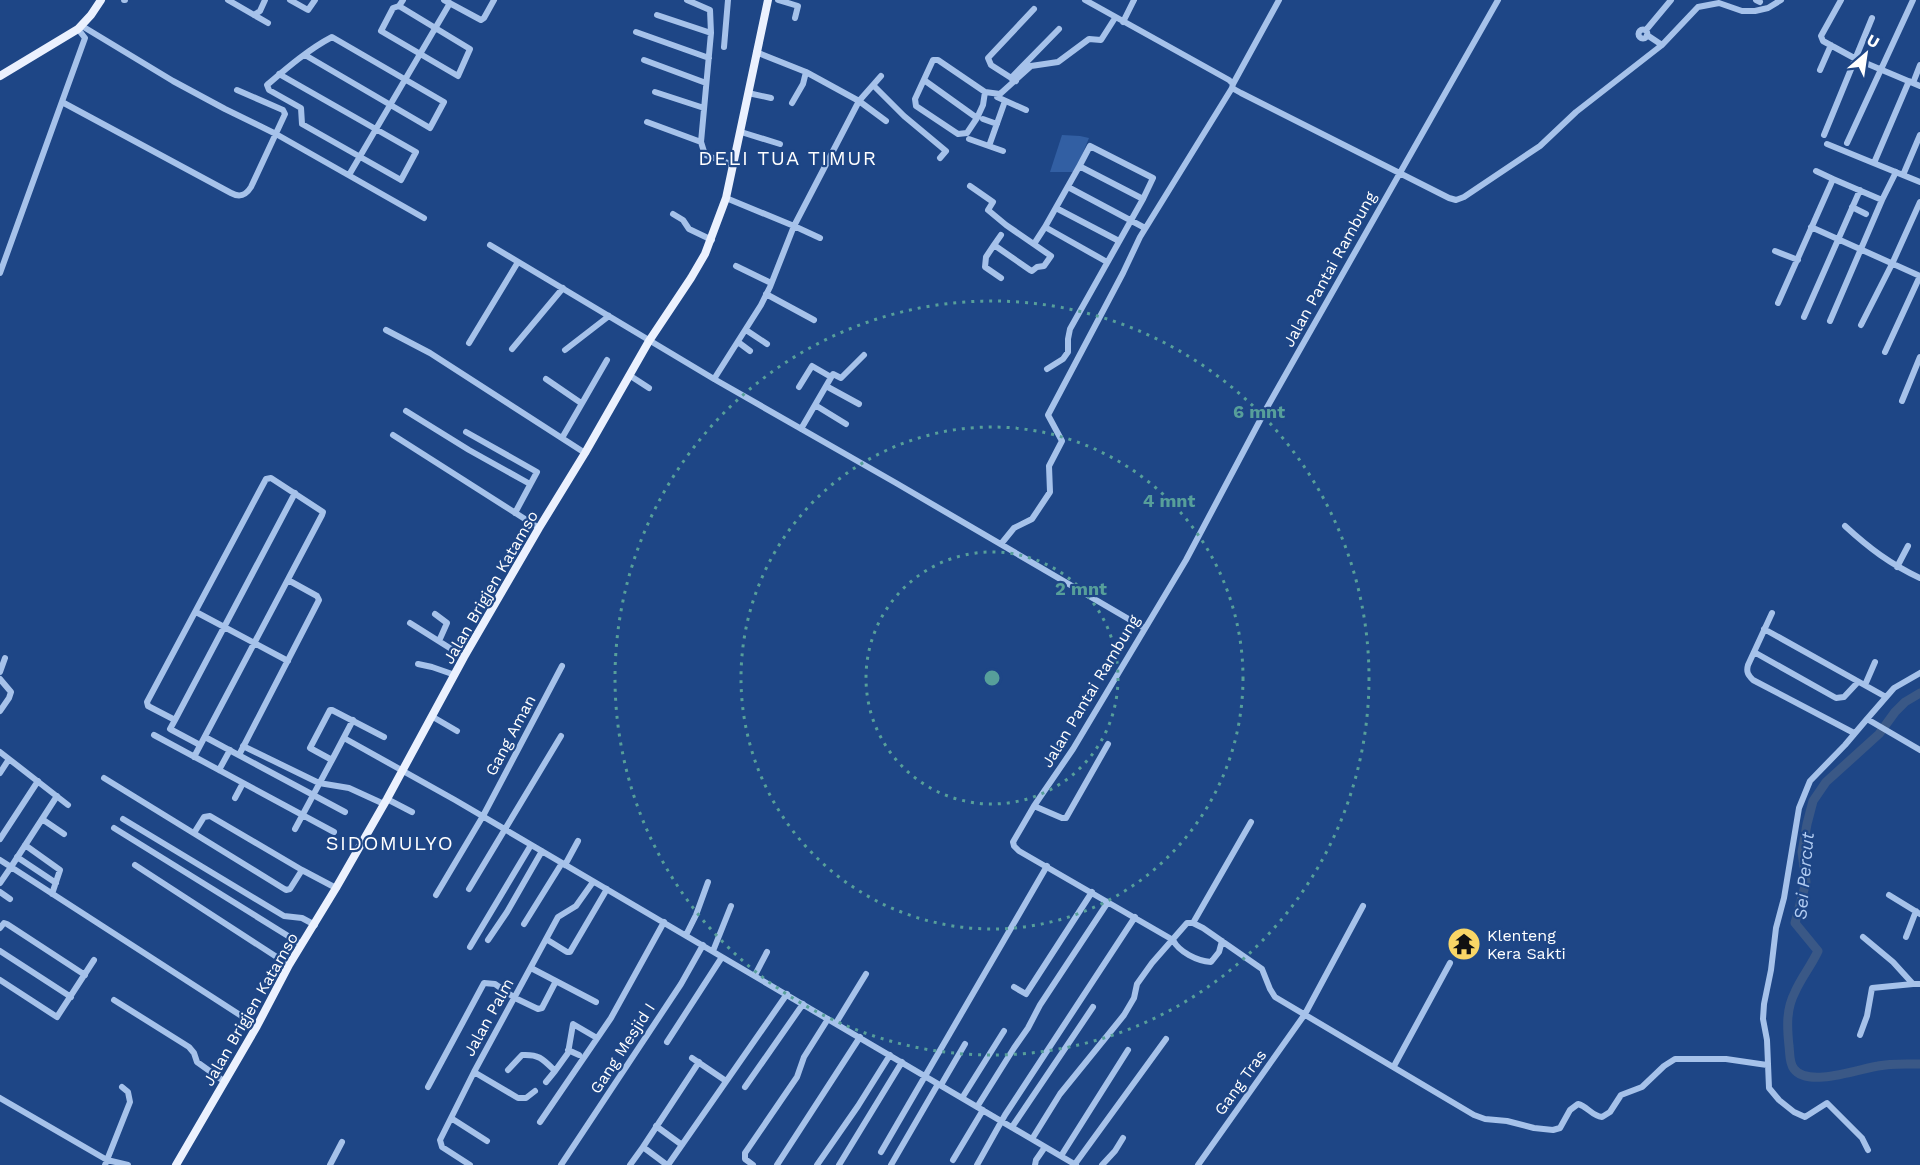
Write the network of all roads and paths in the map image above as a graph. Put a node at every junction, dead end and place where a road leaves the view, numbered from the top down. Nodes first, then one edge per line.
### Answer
1 (101, 0) edge
2 (228, 0) edge
3 (265, 0) edge
4 (290, 0) edge
5 (315, 0) edge
6 (494, 0) edge
7 (687, 0) edge
8 (728, 0) edge
9 (768, 0) edge
10 (778, 0) edge
11 (1134, 0) edge
12 (1279, 0) edge
13 (1498, 0) edge
14 (1671, 0) edge
15 (1781, 0) edge
16 (1841, 0) edge
17 (1913, 0) edge
18 (1089, 1) edge
19 (447, 2) edge
20 (401, 3) edge
21 (1034, 9) dead end
22 (254, 15) junction
23 (657, 15) dead end
24 (795, 18) dead end
25 (1115, 18) junction
26 (1872, 18) dead end
27 (1123, 22) junction
28 (268, 23) dead end
29 (80, 27) junction
30 (436, 28) junction
31 (1059, 28) dead end
32 (636, 32) dead end
33 (711, 33) junction
34 (1662, 45) junction
35 (1831, 45) junction
36 (724, 47) dead end
37 (756, 52) junction
38 (420, 54) junction
39 (305, 55) junction
40 (709, 58) junction
41 (1856, 59) junction
42 (644, 60) dead end
43 (1920, 65) edge
44 (1820, 69) dead end
45 (1882, 69) junction
46 (806, 72) junction
47 (279, 74) junction
48 (0, 76) edge
49 (881, 76) dead end
50 (404, 79) junction
51 (924, 80) junction
52 (1013, 80) junction
53 (1911, 82) junction
54 (706, 83) junction
55 (873, 85) junction
56 (1233, 86) junction
57 (1920, 86) edge
58 (237, 90) dead end
59 (654, 92) dead end
60 (748, 93) junction
61 (990, 93) junction
62 (771, 98) dead end
63 (859, 101) junction
64 (1005, 101) junction
65 (63, 102) junction
66 (792, 103) dead end
67 (390, 105) junction
68 (704, 108) junction
69 (1026, 110) dead end
70 (980, 119) junction
71 (886, 121) dead end
72 (647, 122) dead end
73 (997, 124) junction
74 (376, 130) junction
75 (741, 132) junction
76 (276, 135) junction
77 (1824, 135) dead end
78 (1920, 135) edge
79 (969, 139) dead end
80 (701, 142) junction
81 (1847, 143) dead end
82 (780, 144) dead end
83 (1827, 144) dead end
84 (989, 146) junction
85 (1917, 150) edge
86 (1003, 151) dead end
87 (360, 158) junction
88 (940, 158) dead end
89 (1874, 163) junction
90 (734, 165) junction
91 (1080, 165) junction
92 (1157, 171) dead end
93 (1816, 171) dead end
94 (1399, 174) junction
95 (1899, 174) junction
96 (349, 175) junction
97 (1153, 178) junction
98 (1833, 179) junction
99 (1920, 182) edge
100 (970, 186) dead end
101 (1068, 187) junction
102 (1860, 190) junction
103 (726, 198) junction
104 (1143, 199) junction
105 (1882, 200) junction
106 (1920, 202) edge
107 (1852, 207) junction
108 (1056, 208) junction
109 (673, 214) dead end
110 (1866, 214) dead end
111 (424, 218) dead end
112 (1131, 220) junction
113 (794, 226) junction
114 (1045, 227) junction
115 (1811, 227) junction
116 (1145, 228) junction
117 (1001, 235) dead end
118 (820, 238) dead end
119 (1838, 239) junction
120 (712, 240) junction
121 (1119, 241) junction
122 (1034, 244) dead end
123 (490, 245) dead end
124 (994, 245) junction
125 (1861, 249) junction
126 (1775, 251) dead end
127 (1798, 260) junction
128 (518, 262) junction
129 (1107, 262) junction
130 (1892, 264) junction
131 (736, 266) dead end
132 (0, 273) edge
133 (1920, 276) edge
134 (1001, 278) dead end
135 (771, 283) junction
136 (563, 288) junction
137 (766, 294) junction
138 (1778, 303) dead end
139 (609, 316) junction
140 (1804, 317) dead end
141 (814, 320) dead end
142 (1830, 321) dead end
143 (1861, 325) dead end
144 (386, 330) dead end
145 (746, 330) junction
146 (649, 341) junction
147 (738, 342) junction
148 (469, 344) dead end
149 (767, 344) dead end
150 (512, 350) dead end
151 (565, 350) dead end
152 (750, 351) dead end
153 (1885, 352) dead end
154 (864, 355) dead end
155 (1920, 357) edge
156 (607, 360) dead end
157 (1047, 369) dead end
158 (1917, 372) edge
159 (629, 375) junction
160 (831, 377) junction
161 (546, 379) dead end
162 (714, 379) junction
163 (826, 386) junction
164 (799, 387) dead end
165 (649, 388) dead end
166 (1902, 401) dead end
167 (581, 403) junction
168 (859, 404) dead end
169 (815, 405) junction
170 (406, 411) dead end
171 (846, 424) dead end
172 (801, 429) junction
173 (466, 432) dead end
174 (393, 435) dead end
175 (562, 438) junction
176 (585, 453) junction
177 (530, 484) junction
178 (295, 493) junction
179 (515, 513) junction
180 (1845, 526) dead end
181 (538, 528) junction
182 (1000, 544) junction
183 (1908, 546) dead end
184 (1897, 567) junction
185 (1920, 578) edge
186 (288, 580) junction
187 (196, 612) junction
188 (1772, 613) dead end
189 (435, 614) dead end
190 (410, 623) dead end
191 (225, 627) junction
192 (1144, 628) junction
193 (1764, 629) junction
194 (439, 641) junction
195 (254, 643) junction
196 (1754, 652) junction
197 (464, 657) junction
198 (6, 658) dead end
199 (288, 661) junction
200 (1875, 662) dead end
201 (418, 664) dead end
202 (562, 666) dead end
203 (0, 672) edge
204 (1920, 673) edge
205 (455, 675) junction
206 (0, 678) edge
207 (1858, 682) junction
208 (1865, 686) junction
209 (1886, 697) junction
210 (0, 711) edge
211 (433, 717) junction
212 (1867, 718) junction
213 (175, 720) junction
214 (353, 720) junction
215 (170, 729) junction
216 (457, 731) dead end
217 (1854, 734) junction
218 (154, 735) dead end
219 (561, 736) dead end
220 (205, 737) junction
221 (384, 737) dead end
222 (344, 738) junction
223 (164, 741) junction
224 (1108, 744) dead end
225 (200, 745) junction
226 (243, 746) junction
227 (230, 750) junction
228 (1920, 750) edge
229 (0, 752) edge
230 (239, 755) junction
231 (194, 757) junction
232 (9, 759) junction
233 (332, 760) junction
234 (403, 769) junction
235 (219, 770) junction
236 (0, 773) edge
237 (104, 778) dead end
238 (38, 781) junction
239 (243, 783) junction
240 (319, 783) junction
241 (313, 795) junction
242 (57, 796) junction
243 (235, 798) dead end
244 (385, 802) junction
245 (68, 805) dead end
246 (1034, 806) junction
247 (345, 812) dead end
248 (412, 812) dead end
249 (303, 815) junction
250 (483, 816) junction
251 (42, 819) junction
252 (123, 819) dead end
253 (1251, 822) dead end
254 (114, 828) dead end
255 (295, 829) dead end
256 (506, 830) junction
257 (334, 832) dead end
258 (194, 833) junction
259 (64, 834) dead end
260 (0, 839) edge
261 (578, 841) dead end
262 (25, 844) junction
263 (531, 845) junction
264 (542, 851) junction
265 (17, 858) junction
266 (0, 860) edge
267 (564, 864) junction
268 (135, 865) dead end
269 (1047, 866) junction
270 (10, 867) junction
271 (302, 870) junction
272 (592, 882) junction
273 (708, 882) dead end
274 (0, 883) edge
275 (56, 883) junction
276 (336, 888) junction
277 (469, 889) dead end
278 (607, 889) junction
279 (0, 892) edge
280 (1092, 892) junction
281 (52, 894) junction
282 (436, 895) dead end
283 (1889, 896) dead end
284 (10, 899) dead end
285 (1108, 902) junction
286 (731, 906) dead end
287 (1363, 906) dead end
288 (1918, 913) edge
289 (1135, 917) junction
290 (664, 922) junction
291 (1193, 923) junction
292 (524, 924) dead end
293 (315, 925) junction
294 (0, 928) edge
295 (686, 934) junction
296 (1863, 937) dead end
297 (1906, 937) dead end
298 (546, 939) junction
299 (1173, 939) junction
300 (488, 940) dead end
301 (1222, 941) junction
302 (302, 944) junction
303 (703, 945) junction
304 (470, 946) dead end
305 (0, 951) edge
306 (713, 951) junction
307 (767, 952) dead end
308 (722, 957) junction
309 (94, 960) dead end
310 (1450, 963) dead end
311 (290, 964) junction
312 (531, 968) junction
313 (866, 974) dead end
314 (85, 975) junction
315 (755, 975) junction
316 (0, 980) edge
317 (556, 981) junction
318 (1916, 984) edge
319 (1014, 987) dead end
320 (787, 994) junction
321 (71, 997) junction
322 (515, 998) junction
323 (114, 1000) dead end
324 (596, 1002) dead end
325 (803, 1004) junction
326 (1093, 1007) dead end
327 (1305, 1014) junction
328 (828, 1019) junction
329 (836, 1023) junction
330 (257, 1026) junction
331 (1004, 1031) dead end
332 (1860, 1035) dead end
333 (860, 1037) junction
334 (597, 1038) junction
335 (1166, 1039) dead end
336 (667, 1042) dead end
337 (965, 1044) dead end
338 (568, 1050) junction
339 (1128, 1050) dead end
340 (579, 1055) dead end
341 (890, 1055) junction
342 (692, 1058) dead end
343 (699, 1062) junction
344 (902, 1062) junction
345 (1767, 1065) junction
346 (1394, 1066) junction
347 (508, 1070) dead end
348 (555, 1071) junction
349 (474, 1072) junction
350 (924, 1075) junction
351 (726, 1081) junction
352 (225, 1082) junction
353 (546, 1082) dead end
354 (940, 1084) junction
355 (122, 1087) dead end
356 (745, 1087) dead end
357 (428, 1088) dead end
358 (535, 1091) dead end
359 (0, 1098) edge
360 (962, 1098) junction
361 (980, 1108) junction
362 (451, 1118) junction
363 (1002, 1121) junction
364 (540, 1122) dead end
365 (656, 1126) junction
366 (1012, 1128) junction
367 (1123, 1138) dead end
368 (1032, 1139) junction
369 (487, 1141) dead end
370 (342, 1142) dead end
371 (682, 1145) junction
372 (644, 1147) junction
373 (1045, 1147) junction
374 (1868, 1150) dead end
375 (881, 1152) dead end
376 (1060, 1156) junction
377 (954, 1160) dead end
378 (106, 1162) edge
379 (128, 1165) edge
380 (176, 1165) edge
381 (330, 1165) edge
382 (470, 1165) edge
383 (561, 1165) edge
384 (630, 1165) edge
385 (668, 1165) edge
386 (753, 1165) edge
387 (777, 1165) edge
388 (817, 1165) edge
389 (839, 1165) edge
390 (891, 1165) edge
391 (977, 1165) edge
392 (1035, 1165) edge
393 (1075, 1165) edge
394 (1102, 1165) edge
395 (1198, 1165) edge

1 - 29 main road
2 - 22 street
3 - 22 street
4 - 5 street
6 - 19 street
7 - 33 street
8 - 36 street
9 - 37 main road, Jalan Brigjen Katamso
10 - 24 street
11 - 27 street
12 - 56 street
13 - 94 street, Jalan Pantai Rambung
14 - 34 street
15 - 34 street
16 - 35 street
17 - 45 street
18 - 25 street
19 - 30 street
20 - 30 street
20 - 38 street
21 - 52 street
22 - 28 street
23 - 33 street
25 - 27 street
25 - 52 street
26 - 41 street
27 - 56 street
29 - 48 main road
29 - 65 street
29 - 76 street
30 - 38 street
30 - 38 street
31 - 52 street
32 - 40 street
33 - 40 street
34 - 94 street
35 - 41 street
35 - 44 street
37 - 46 street
37 - 60 main road, Jalan Brigjen Katamso
38 - 50 street
39 - 47 street
39 - 50 street
39 - 67 street
40 - 54 street
41 - 45 street
41 - 77 street
42 - 54 street
43 - 53 street
45 - 53 street
45 - 81 street
46 - 63 street
46 - 66 street
47 - 74 street
47 - 87 street
49 - 55 street
50 - 67 street
50 - 67 street
51 - 61 street
51 - 70 street
51 - 70 street
52 - 61 street
53 - 57 street
53 - 89 street
54 - 68 street
55 - 63 street
55 - 88 street
56 - 94 street
56 - 116 street
58 - 76 street
59 - 68 street
60 - 62 street
60 - 75 main road, Jalan Brigjen Katamso
61 - 64 street
61 - 70 street
63 - 71 street
63 - 113 street
64 - 69 street
64 - 73 street
65 - 76 street
65 - 132 street
67 - 74 street
68 - 80 street
70 - 73 street
72 - 80 street
73 - 84 street
74 - 87 street
74 - 87 street
75 - 82 street
75 - 90 main road, Jalan Brigjen Katamso
76 - 96 street
78 - 85 street
79 - 84 street
80 - 90 street
83 - 89 street
84 - 86 street
85 - 95 street
87 - 96 street
89 - 95 street
90 - 103 main road, Jalan Brigjen Katamso
91 - 97 street
91 - 101 street
91 - 104 street
92 - 97 street
93 - 98 street
94 - 192 street, Jalan Pantai Rambung
95 - 99 street
95 - 105 street
96 - 111 street
97 - 104 street
98 - 102 street
98 - 115 street
100 - 124 street
101 - 108 street
101 - 112 street
102 - 105 street
102 - 107 street
103 - 113 street
103 - 120 main road, Jalan Brigjen Katamso
104 - 112 street
105 - 125 street
106 - 130 street
107 - 110 street
107 - 119 street
108 - 114 street
108 - 121 street
109 - 120 street
112 - 116 street
112 - 121 street
113 - 118 street
113 - 135 street
114 - 122 street
114 - 129 street
115 - 119 street
115 - 127 street
116 - 182 street
117 - 124 street
119 - 125 street
119 - 140 street
120 - 146 main road, Jalan Brigjen Katamso
121 - 129 street
123 - 128 street
124 - 134 street
125 - 130 street
125 - 142 street
126 - 127 street
127 - 138 street
128 - 136 street
128 - 148 street
129 - 157 street
130 - 133 street
130 - 143 street
131 - 135 street
133 - 153 street
135 - 137 street
136 - 139 street
136 - 150 street
137 - 141 street
137 - 145 street
139 - 146 street
139 - 151 street
144 - 175 street
145 - 147 street
145 - 149 street
146 - 159 main road, Jalan Brigjen Katamso
146 - 162 street
147 - 152 street
147 - 162 street
154 - 160 street
155 - 158 street
156 - 167 street
158 - 166 street
159 - 165 street
159 - 176 main road, Jalan Brigjen Katamso
160 - 163 street
160 - 164 street
161 - 167 street
162 - 172 street
163 - 168 street
163 - 169 street
167 - 175 street
169 - 171 street
169 - 172 street
170 - 177 street
172 - 182 street
173 - 177 street
174 - 179 street
175 - 176 street
176 - 181 main road, Jalan Brigjen Katamso
177 - 179 street
178 - 186 street
178 - 187 street
178 - 191 street
179 - 181 street
180 - 184 street
181 - 197 main road, Jalan Brigjen Katamso
182 - 192 street
183 - 184 street
184 - 185 street
186 - 195 street
186 - 199 street
187 - 191 street
187 - 213 street
188 - 193 street
189 - 194 street
190 - 194 street
191 - 195 street
191 - 213 street
192 - 246 street, Jalan Pantai Rambung
193 - 196 street
193 - 207 street
194 - 197 street
195 - 199 street
195 - 220 street
196 - 207 street
196 - 217 street
197 - 205 main road, Jalan Brigjen Katamso
198 - 203 street
199 - 226 street
200 - 208 street
201 - 205 street
202 - 250 street, Gang Aman
204 - 209 street
205 - 211 main road, Jalan Brigjen Katamso
206 - 210 street
207 - 208 street
208 - 209 street
209 - 212 street
211 - 216 street
211 - 234 main road, Jalan Brigjen Katamso
212 - 217 street
212 - 228 street
213 - 215 street
214 - 221 street
214 - 222 street
214 - 233 street
215 - 223 street
215 - 225 street
217 - 345 street
218 - 223 street
219 - 256 street
220 - 225 street
220 - 227 street
222 - 233 street
222 - 234 street
223 - 231 street
224 - 246 street
225 - 231 street
226 - 230 street
226 - 240 street
227 - 230 street
227 - 235 street
229 - 232 street
230 - 241 street
231 - 235 street
232 - 236 street
232 - 238 street
233 - 240 street
234 - 244 main road, Jalan Brigjen Katamso
234 - 250 street
235 - 239 street
237 - 258 street
238 - 242 street
238 - 260 street
239 - 243 street
239 - 249 street
240 - 241 street
240 - 244 street
241 - 247 street
241 - 249 street
242 - 245 street
242 - 251 street
244 - 248 street
244 - 276 main road, Jalan Brigjen Katamso
246 - 269 street, Jalan Pantai Rambung
249 - 255 street
249 - 257 street
250 - 256 street
250 - 282 street, Gang Aman
251 - 259 street
251 - 262 street
252 - 293 street
253 - 291 street
254 - 302 street
256 - 263 street
256 - 277 street
258 - 271 street
258 - 271 street
261 - 267 street
262 - 265 street
262 - 275 street
263 - 264 street
263 - 304 street
264 - 267 street
264 - 300 street
265 - 270 street
265 - 275 street
266 - 270 street
267 - 272 street
267 - 292 street
268 - 311 street
269 - 280 street, Jalan Pantai Rambung
269 - 350 street
270 - 274 street
270 - 281 street
271 - 276 street
272 - 278 street
272 - 298 street, Jalan Palm
273 - 295 street
275 - 281 street
276 - 293 main road, Jalan Brigjen Katamso
278 - 290 street
278 - 298 street
279 - 284 street
280 - 285 street, Jalan Pantai Rambung
280 - 319 street
281 - 330 street
283 - 288 street
285 - 289 street, Jalan Pantai Rambung
285 - 361 street
286 - 306 street
287 - 327 street, Gang Tras
288 - 297 street
289 - 299 street, Jalan Pantai Rambung
289 - 363 street
290 - 295 street
290 - 334 street
291 - 299 street
291 - 301 street
293 - 302 main road, Jalan Brigjen Katamso
294 - 314 street
295 - 303 street
296 - 318 street
298 - 312 street, Jalan Palm
299 - 301 street, Jalan Pantai Rambung
299 - 368 street
301 - 327 street
302 - 311 main road, Jalan Brigjen Katamso
303 - 306 street
303 - 383 street, Gang Mesjid I
305 - 321 street
306 - 308 street
307 - 315 street
308 - 315 street
308 - 336 street
309 - 314 street
310 - 346 street
311 - 330 main road, Jalan Brigjen Katamso
312 - 317 street
312 - 322 street, Jalan Palm
313 - 329 street
314 - 321 street
315 - 320 street
316 - 321 street
317 - 322 street
317 - 324 street
318 - 332 street
320 - 325 street
320 - 351 street
322 - 349 street, Jalan Palm
322 - 357 street
323 - 352 street
325 - 328 street
325 - 356 street
326 - 366 street
327 - 346 street
327 - 395 street, Gang Tras
328 - 329 street
328 - 386 street
329 - 333 street
330 - 352 main road, Jalan Brigjen Katamso
331 - 360 street
333 - 341 street
333 - 387 street
334 - 338 street
334 - 364 street
335 - 393 street
337 - 354 street
338 - 340 street
338 - 348 street
339 - 376 street
341 - 344 street
341 - 388 street
342 - 343 street
343 - 351 street
343 - 365 street
344 - 350 street
344 - 389 street
345 - 346 street
345 - 374 street
347 - 348 street
348 - 353 street
349 - 358 street
349 - 362 street, Jalan Palm
350 - 354 street
350 - 375 street
351 - 371 street
352 - 380 main road, Jalan Brigjen Katamso
354 - 360 street
354 - 390 street
355 - 378 street
359 - 378 street
360 - 361 street
361 - 363 street
361 - 377 street
362 - 369 street
362 - 382 street, Jalan Palm
363 - 366 street
363 - 391 street
365 - 371 street
365 - 372 street
366 - 368 street
367 - 394 street
368 - 373 street
370 - 381 street
371 - 385 street
372 - 384 street
372 - 385 street
373 - 376 street
373 - 392 street
376 - 393 street
378 - 379 street

